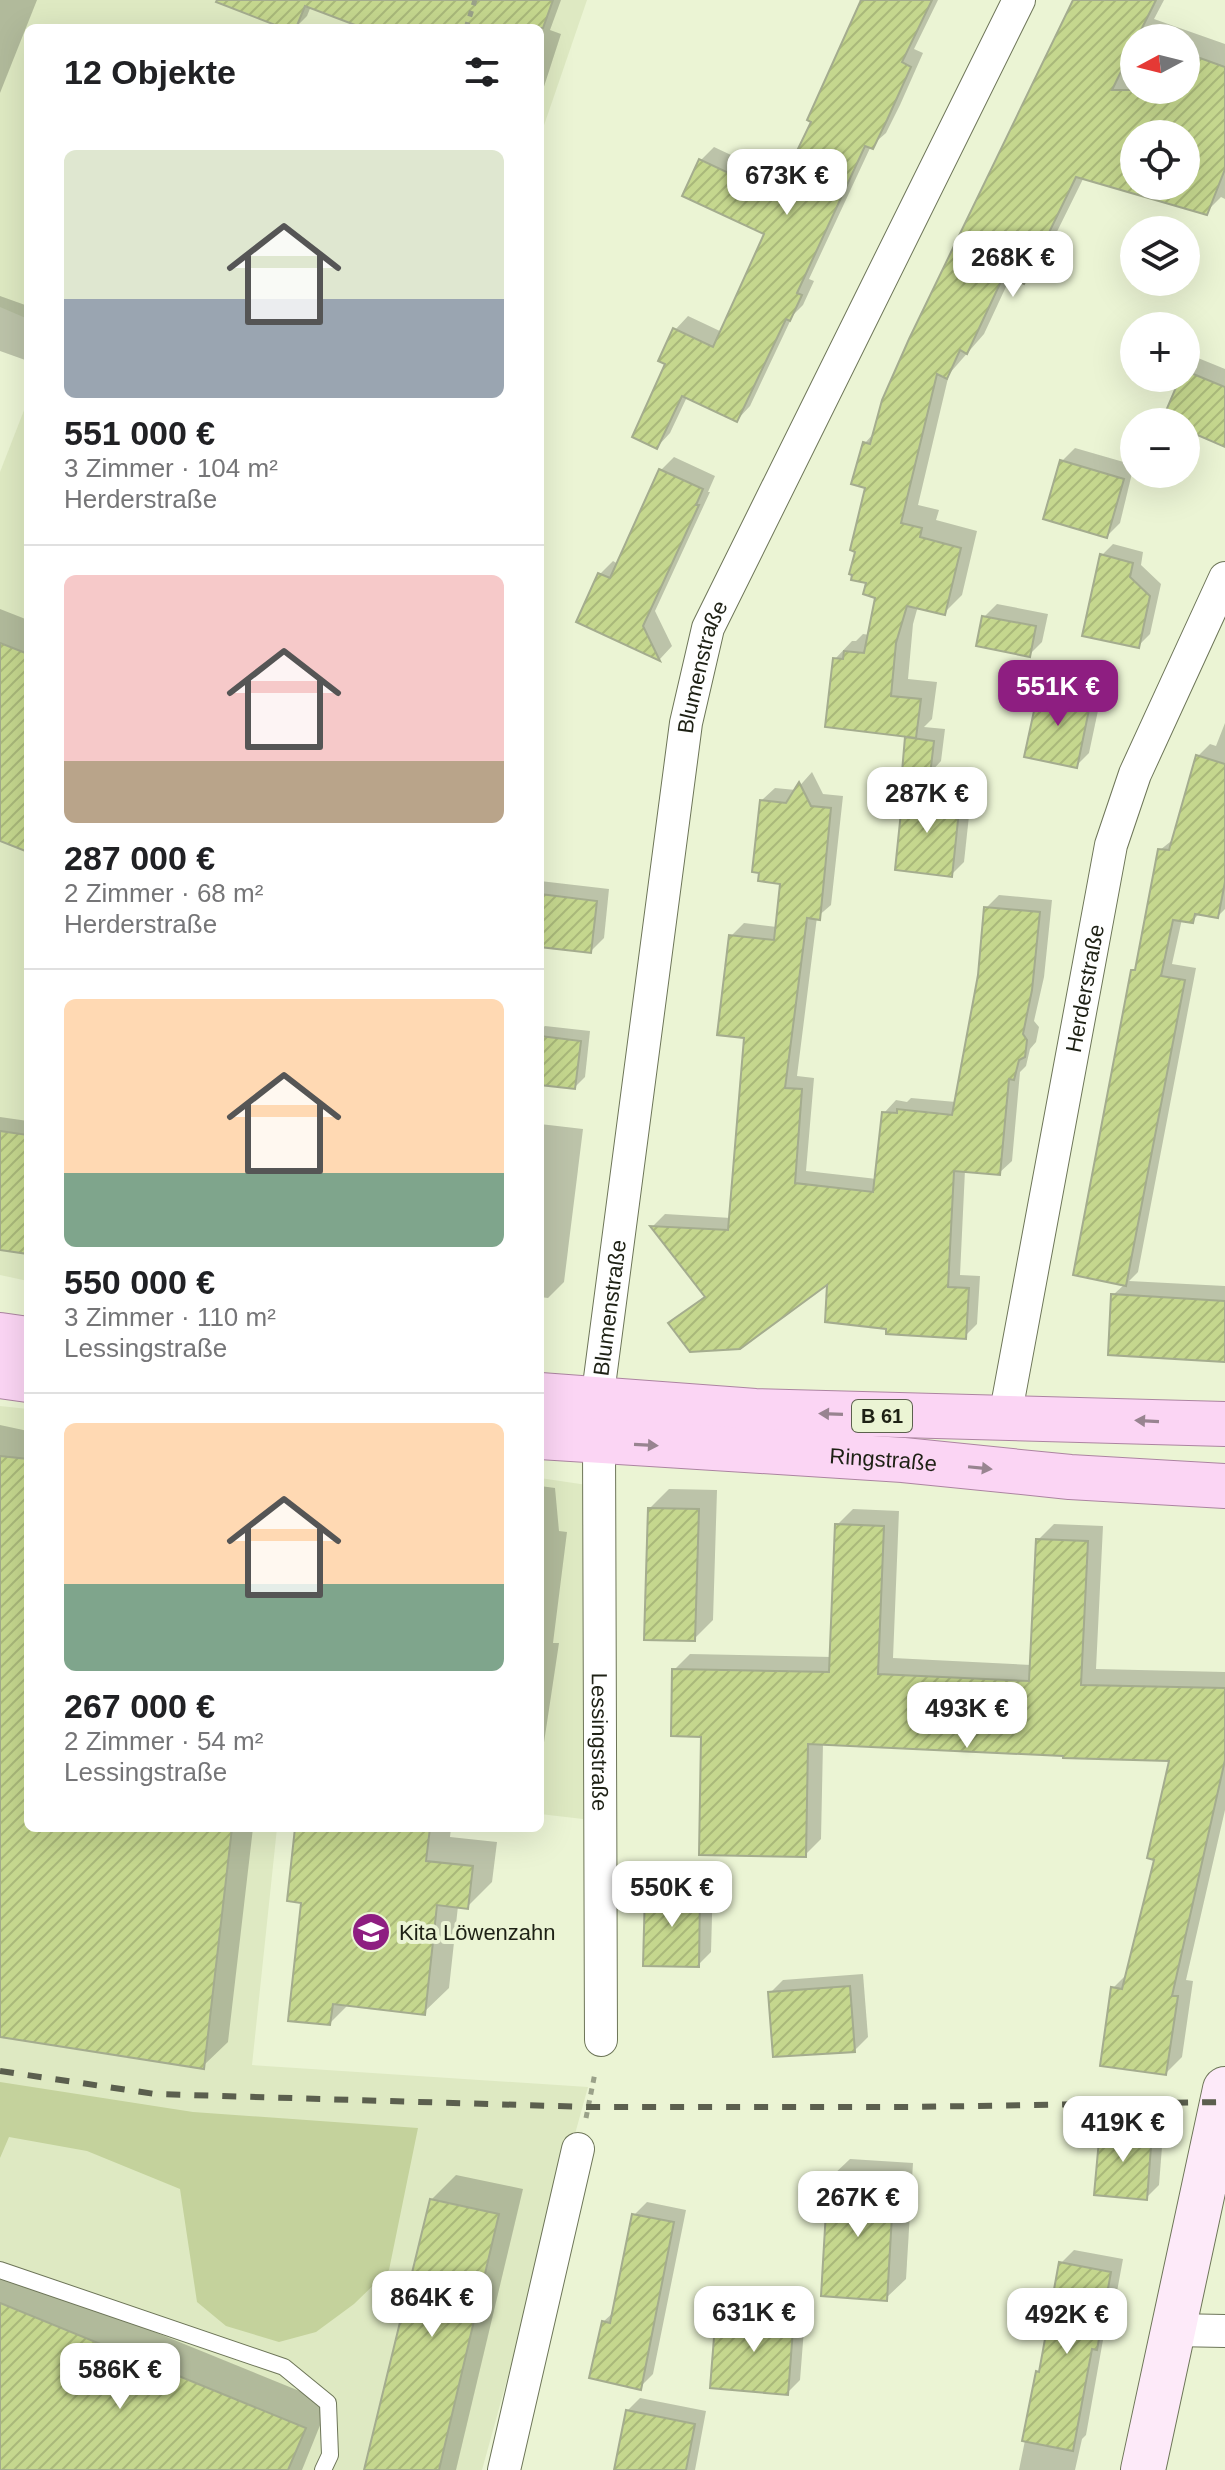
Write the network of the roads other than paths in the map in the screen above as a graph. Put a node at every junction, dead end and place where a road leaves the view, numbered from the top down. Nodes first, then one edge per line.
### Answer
1 (1019, 0) edge
2 (1225, 578) edge
3 (0, 1335) edge
4 (24, 1338) edge
5 (0, 1376) edge
6 (24, 1379) edge
7 (544, 1397) edge
8 (1005, 1417) junction
9 (598, 1421) junction
10 (1225, 1424) edge
11 (544, 1436) edge
12 (1225, 1486) edge
13 (601, 2040) road end
14 (1225, 2089) edge
15 (578, 2149) road end
16 (0, 2270) edge
17 (1173, 2330) junction
18 (1225, 2331) edge
19 (327, 2462) edge
20 (504, 2470) edge
21 (1143, 2470) edge

1 - 9 street, Blumenstraße
2 - 8 street, Herderstraße
3 - 4 main road
5 - 6 main road
7 - 9 main road, Ringstraße / B 61
8 -> 9 main road, Ringstraße / B 61
10 -> 8 main road, Ringstraße / B 61
9 - 11 main road, Ringstraße / B 61
9 -> 12 main road, Ringstraße / B 61
9 - 13 street, Lessingstraße
14 - 17 street
15 - 20 street
16 - 19 lane
17 - 18 street
17 - 21 street

